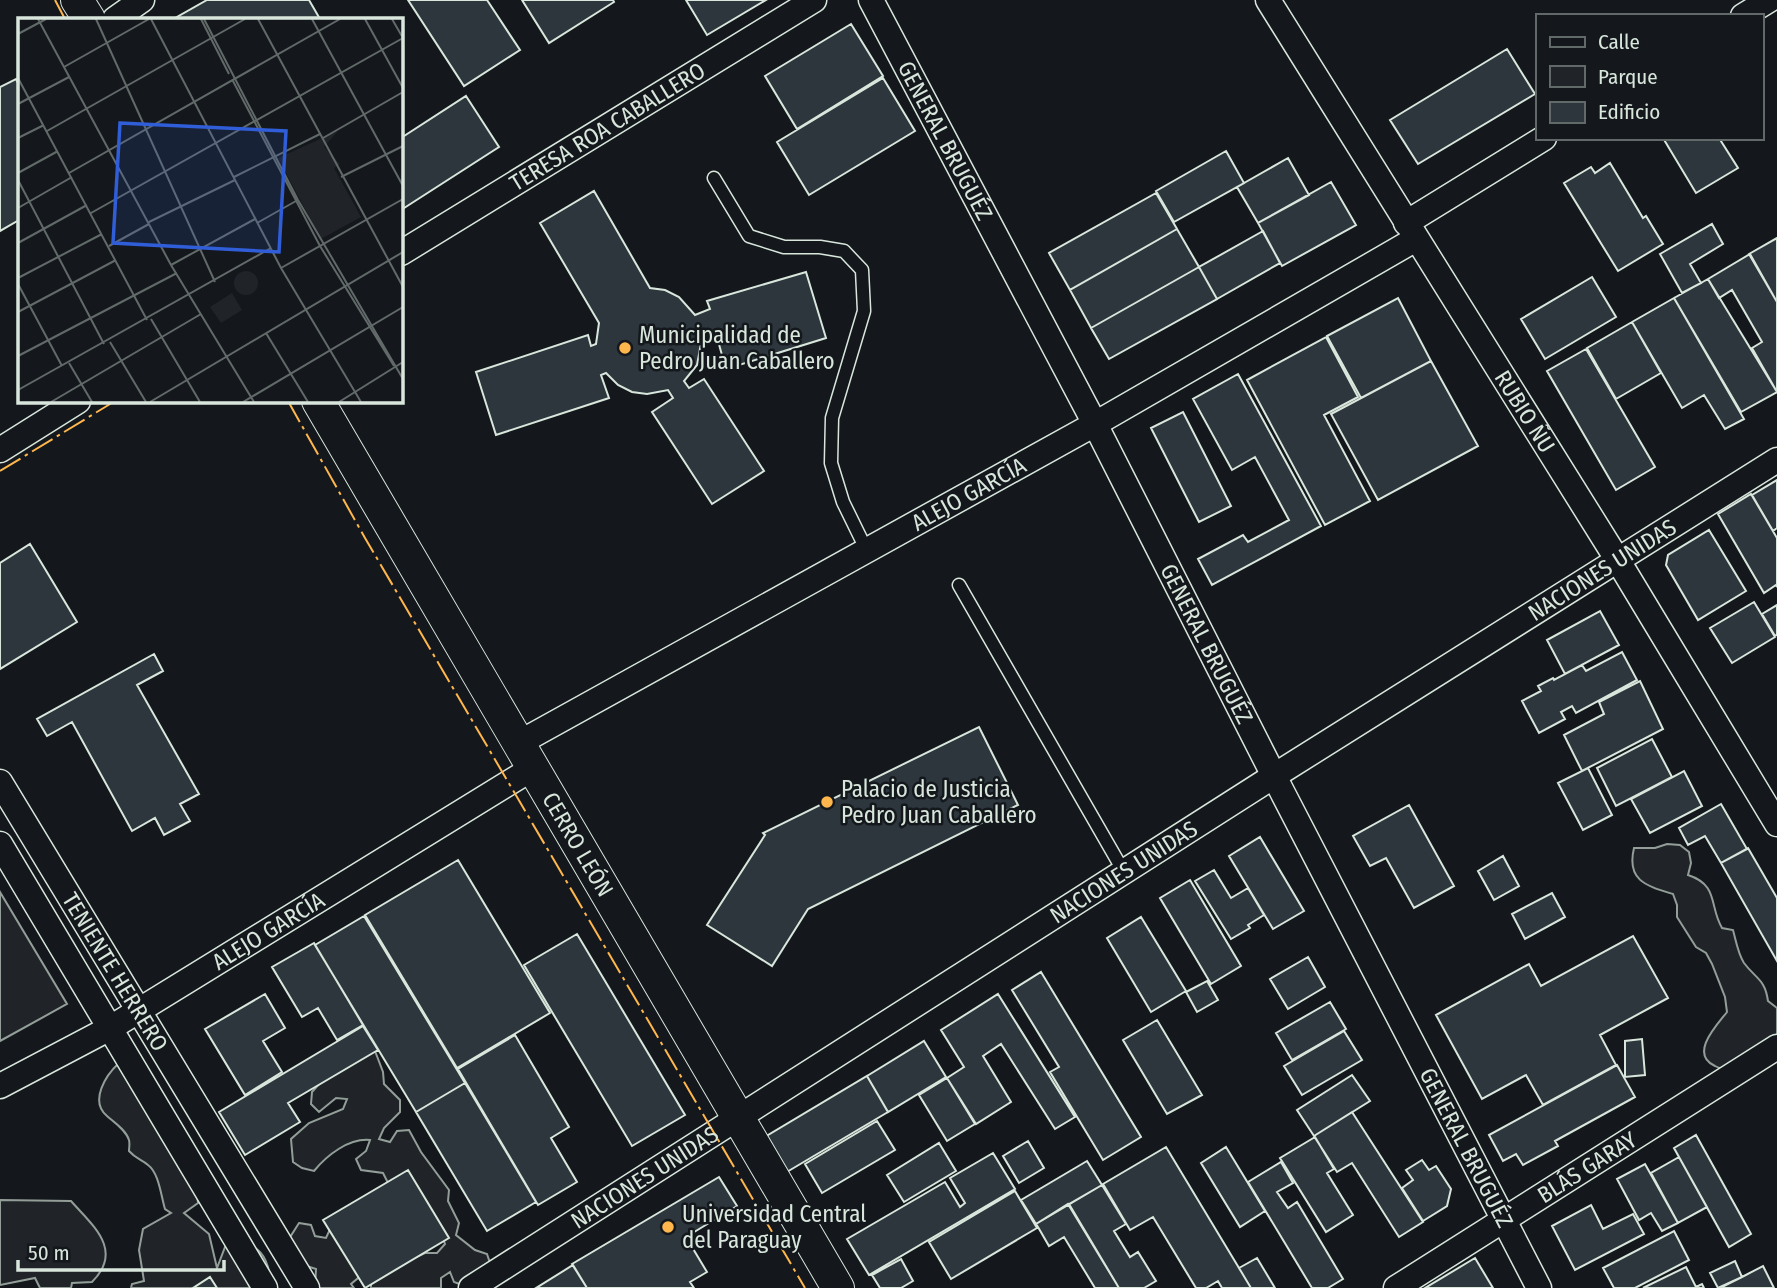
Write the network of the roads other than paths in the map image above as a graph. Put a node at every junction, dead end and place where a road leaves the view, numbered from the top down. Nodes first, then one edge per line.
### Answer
1 (77, 0) edge
2 (142, 0) edge
3 (814, 0) edge
4 (871, 0) edge
5 (1268, 0) edge
6 (1769, 0) edge
7 (1746, 14) edge
8 (88, 18) edge
9 (116, 18) edge
10 (1541, 140) edge
11 (714, 178) dead end
12 (1411, 231) junction
13 (402, 252) edge
14 (76, 402) edge
15 (319, 402) edge
16 (1095, 424) junction
17 (0, 450) edge
18 (1777, 460) edge
19 (867, 551) junction
20 (1617, 559) junction
21 (959, 585) dead end
22 (526, 756) junction
23 (1274, 776) junction
24 (0, 782) edge
25 (1777, 824) edge
26 (0, 844) edge
27 (1124, 872) junction
28 (138, 1011) junction
29 (112, 1027) junction
30 (1777, 1046) edge
31 (0, 1086) edge
32 (737, 1118) junction
33 (231, 1163) junction
34 (203, 1182) junction
35 (1504, 1218) junction
36 (265, 1288) edge
37 (307, 1288) edge
38 (471, 1288) edge
39 (838, 1288) edge
40 (1396, 1288) edge
41 (1539, 1288) edge

1 - 8 street
2 - 9 street
3 - 13 street, TERESA ROA CABALLERO
4 - 16 street, GENERAL BRUGUÉZ
5 - 12 street, RUBIO ÑU
6 - 7 street
10 - 12 street, ALEJO GARCÍA
11 - 19 lane
12 - 16 street, ALEJO GARCÍA
12 - 20 street, RUBIO ÑU
14 - 17 street
15 - 22 street, CERRO LEÓN
16 - 19 street, ALEJO GARCÍA
16 - 23 street, GENERAL BRUGUÉZ
18 - 20 street, NACIONES UNIDAS
19 - 22 street, ALEJO GARCÍA
20 - 23 street, NACIONES UNIDAS
20 - 25 street, RUBIO ÑU
21 - 27 lane
22 - 28 street, ALEJO GARCÍA
22 - 32 street, CERRO LEÓN
23 - 27 street, NACIONES UNIDAS
23 - 35 street, GENERAL BRUGUÉZ
24 - 28 street, TENIENTE HERRERO
26 - 29 street, TENIENTE HERRERO
27 - 32 street, NACIONES UNIDAS
28 - 29 street, ALEJO GARCÍA
28 - 33 street, TENIENTE HERRERO
29 - 31 street, ALEJO GARCÍA
29 - 34 street, TENIENTE HERRERO
30 - 35 street, BLÁS GARAY
32 - 38 street, NACIONES UNIDAS
32 - 39 street, CERRO LEÓN
33 - 34 street
33 - 37 street, TENIENTE HERRERO
34 - 36 street, TENIENTE HERRERO
35 - 40 street, BLÁS GARAY
35 - 41 street, GENERAL BRUGUÉZ

